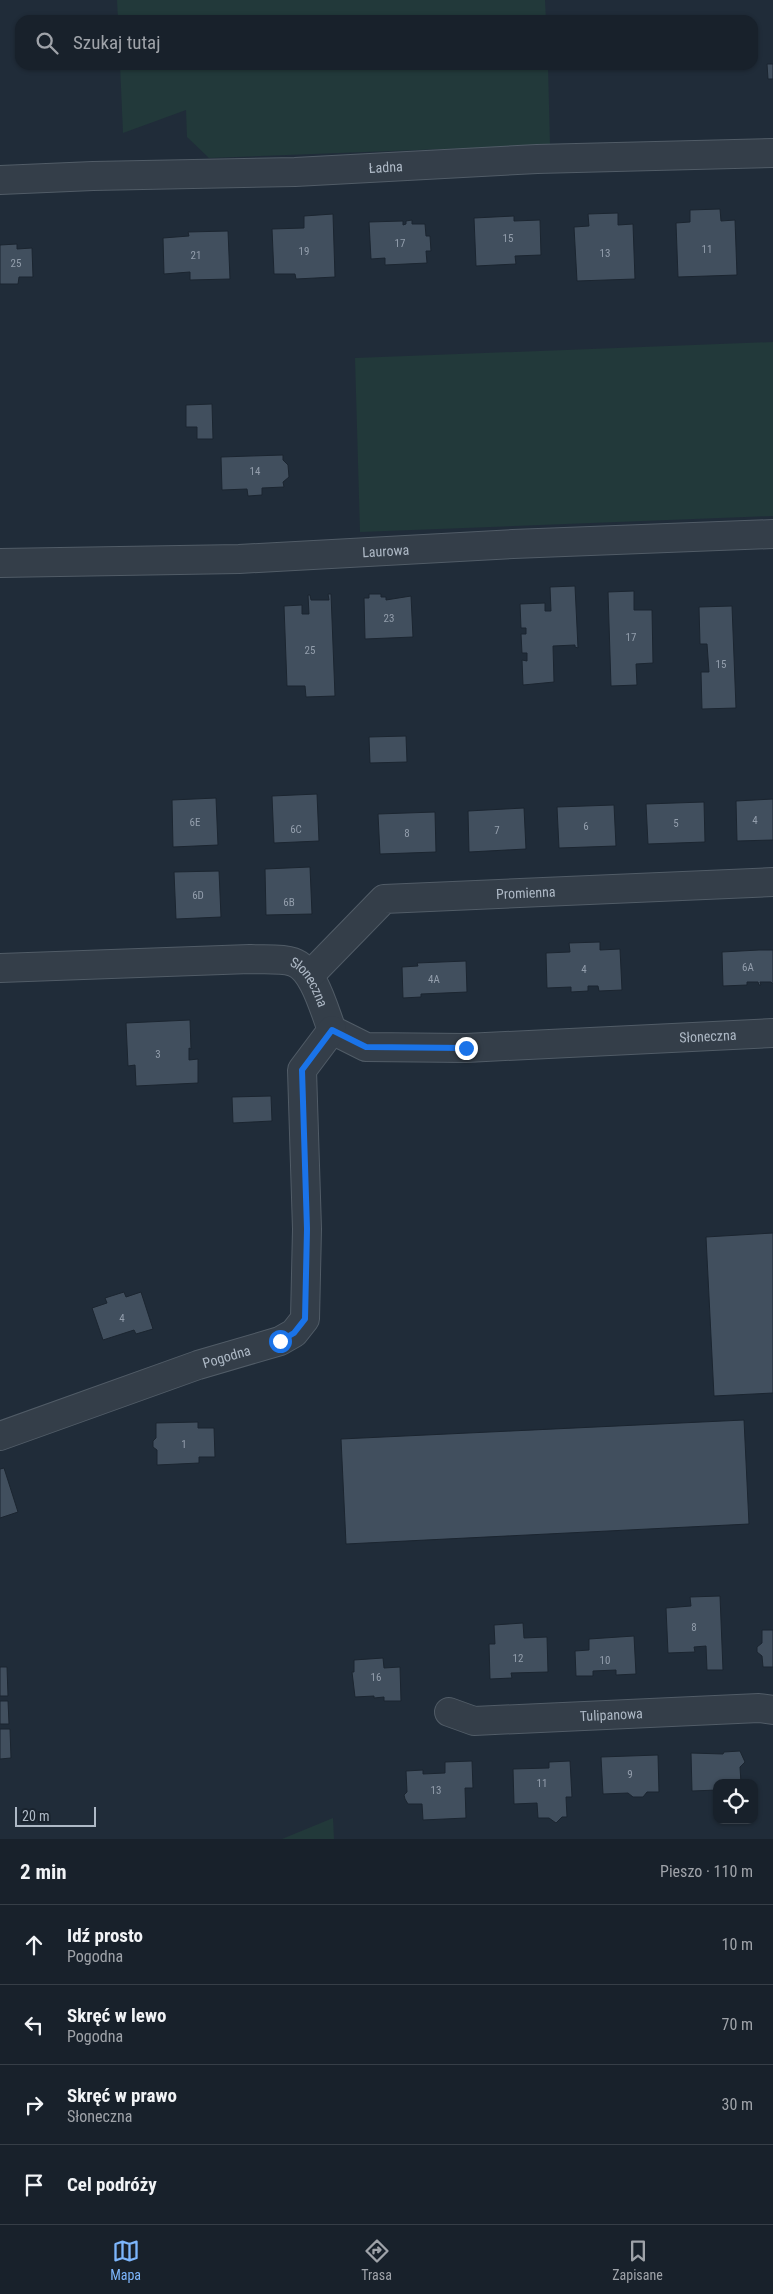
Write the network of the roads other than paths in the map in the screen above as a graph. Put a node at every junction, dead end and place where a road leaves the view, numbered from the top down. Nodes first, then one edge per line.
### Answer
1 (773, 154) edge
2 (0, 180) edge
3 (773, 534) edge
4 (0, 563) edge
5 (773, 882) edge
6 (0, 968) edge
7 (310, 976) junction
8 (332, 1030) junction
9 (773, 1033) edge
10 (0, 1436) edge
11 (773, 1710) edge
12 (449, 1712) dead end

1 - 2 street, Ładna
3 - 4 street, Laurowa
5 - 7 street, Promienna
6 - 7 street, Słoneczna
7 - 8 street, Słoneczna
8 - 9 street, Słoneczna
8 - 10 street, Pogodna
11 - 12 street, Tulipanowa

